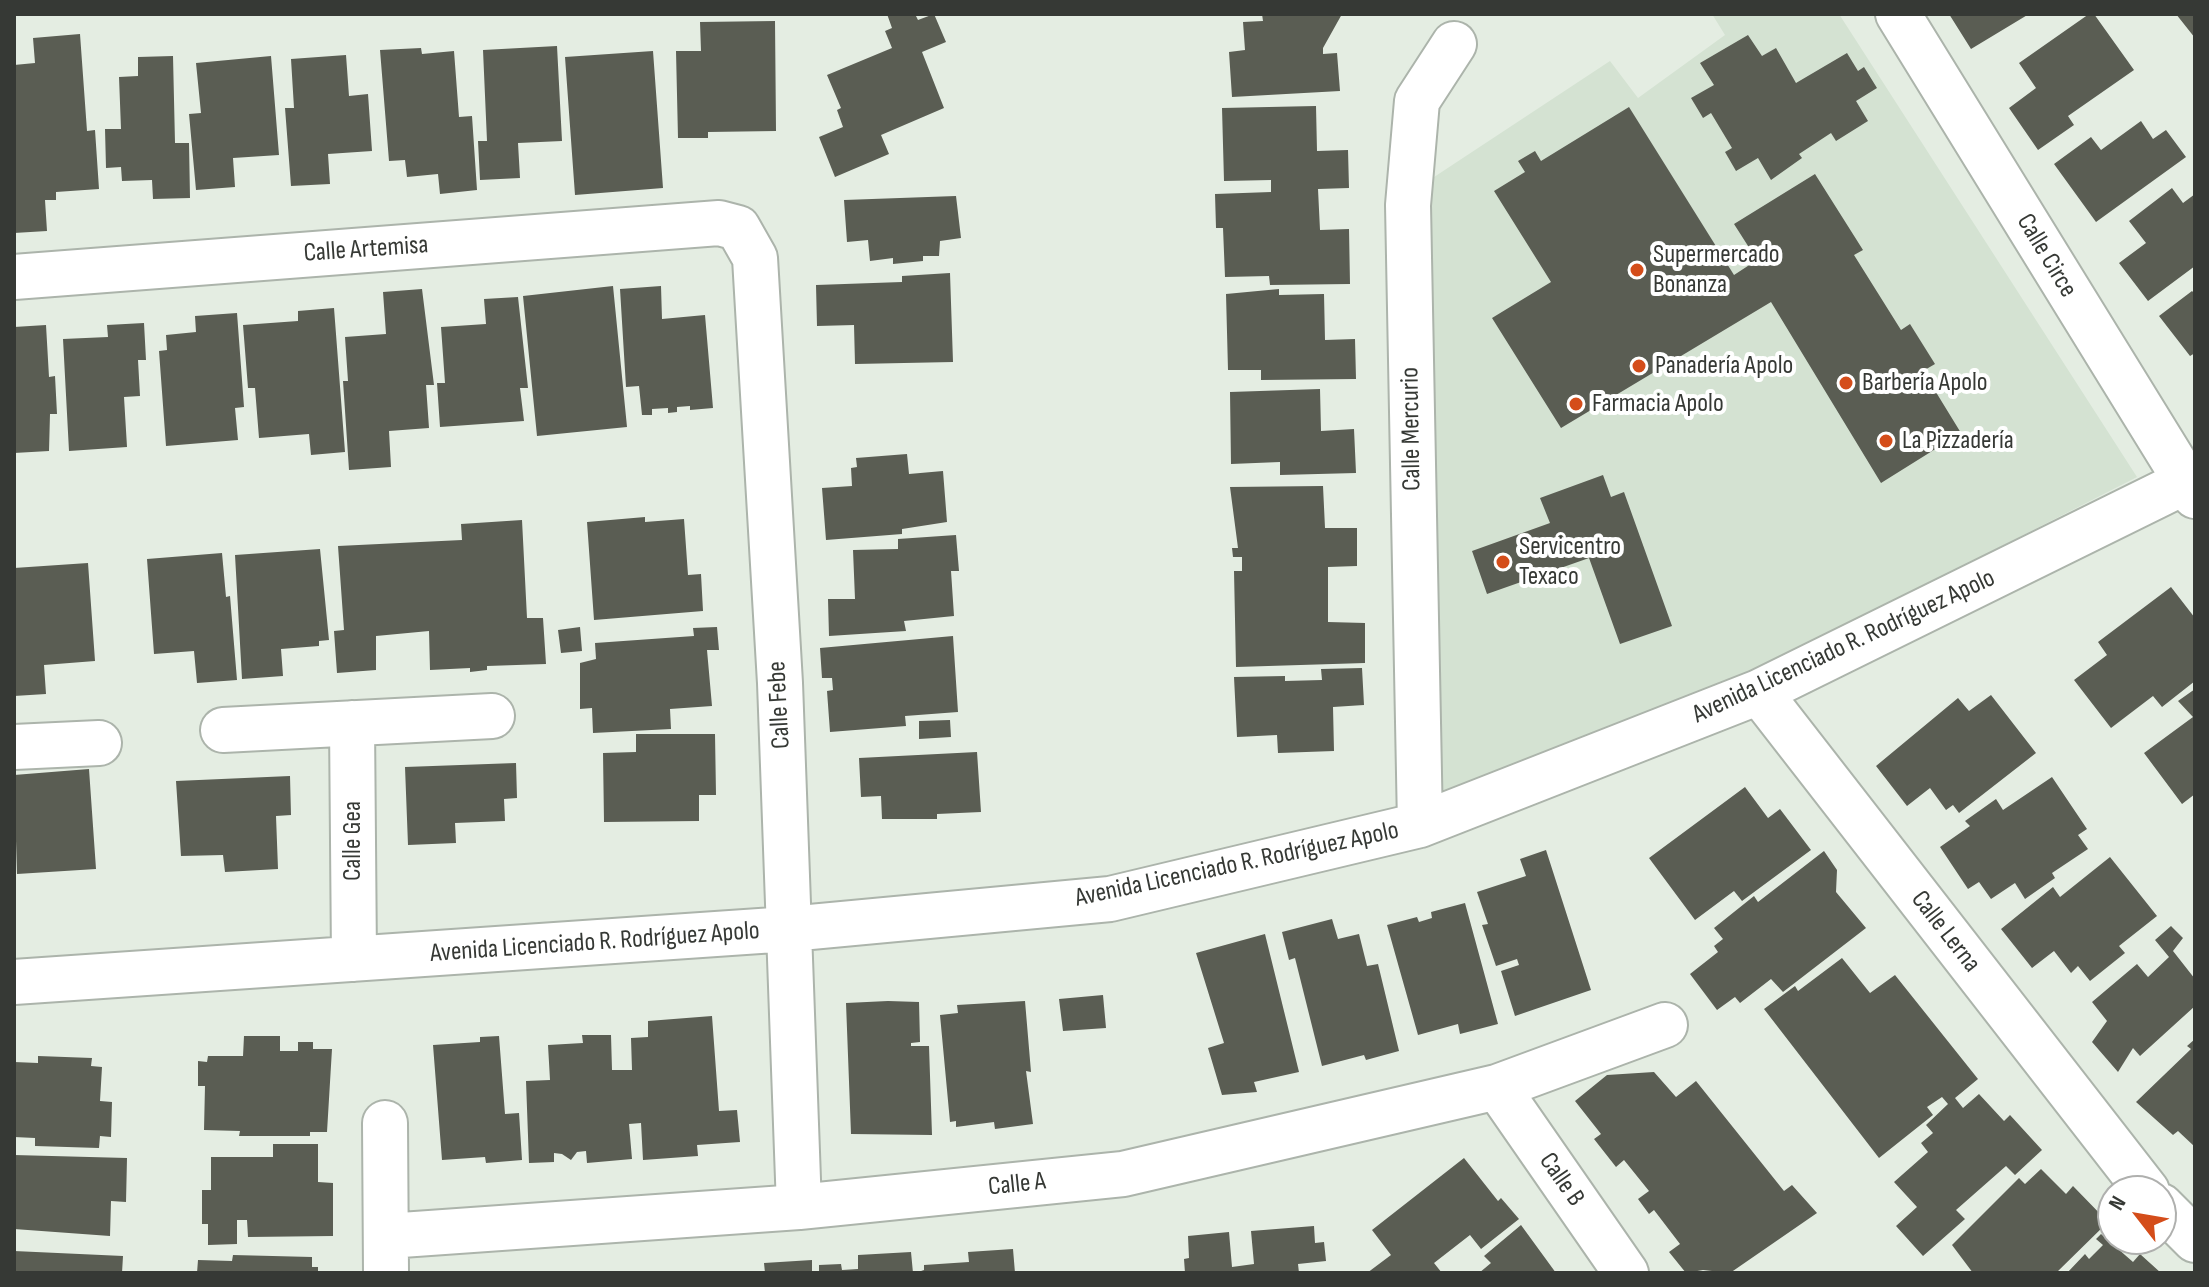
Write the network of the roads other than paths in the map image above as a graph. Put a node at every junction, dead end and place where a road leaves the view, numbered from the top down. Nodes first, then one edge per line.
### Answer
1 (1898, 14) edge
2 (1454, 44) dead end
3 (719, 223) joint
4 (14, 277) edge
5 (2192, 486) edge
6 (1759, 692) junction
7 (492, 716) dead end
8 (352, 723) junction
9 (223, 730) dead end
10 (99, 743) dead end
11 (14, 747) edge
12 (1420, 825) junction
13 (789, 929) junction
14 (354, 959) junction
15 (14, 982) edge
16 (1665, 1025) dead end
17 (1497, 1087) junction
18 (385, 1123) dead end
19 (2134, 1175) edge
20 (799, 1207) junction
21 (2177, 1222) edge
22 (2195, 1240) edge
23 (386, 1254) edge
24 (1626, 1273) edge

1 - 5 street, Calle Circe
2 - 12 street, Calle Mercurio
3 - 4 street, Calle Artemisa
3 - 13 street, Calle Febe
5 - 6 street, Avenida Licenciado R. Rodríguez Apolo
6 - 12 street, Avenida Licenciado R. Rodríguez Apolo
6 - 19 street, Calle Lerna
7 - 8 street
8 - 9 street
8 - 14 street, Calle Gea
10 - 11 street
12 - 13 street, Avenida Licenciado R. Rodríguez Apolo
13 - 14 street, Avenida Licenciado R. Rodríguez Apolo
13 - 20 street, Calle Febe
14 - 15 street, Avenida Licenciado R. Rodríguez Apolo
16 - 17 street, Calle A
17 - 20 street, Calle A
17 - 24 street, Calle B
18 - 23 street
20 - 23 street, Calle A
21 - 22 street

